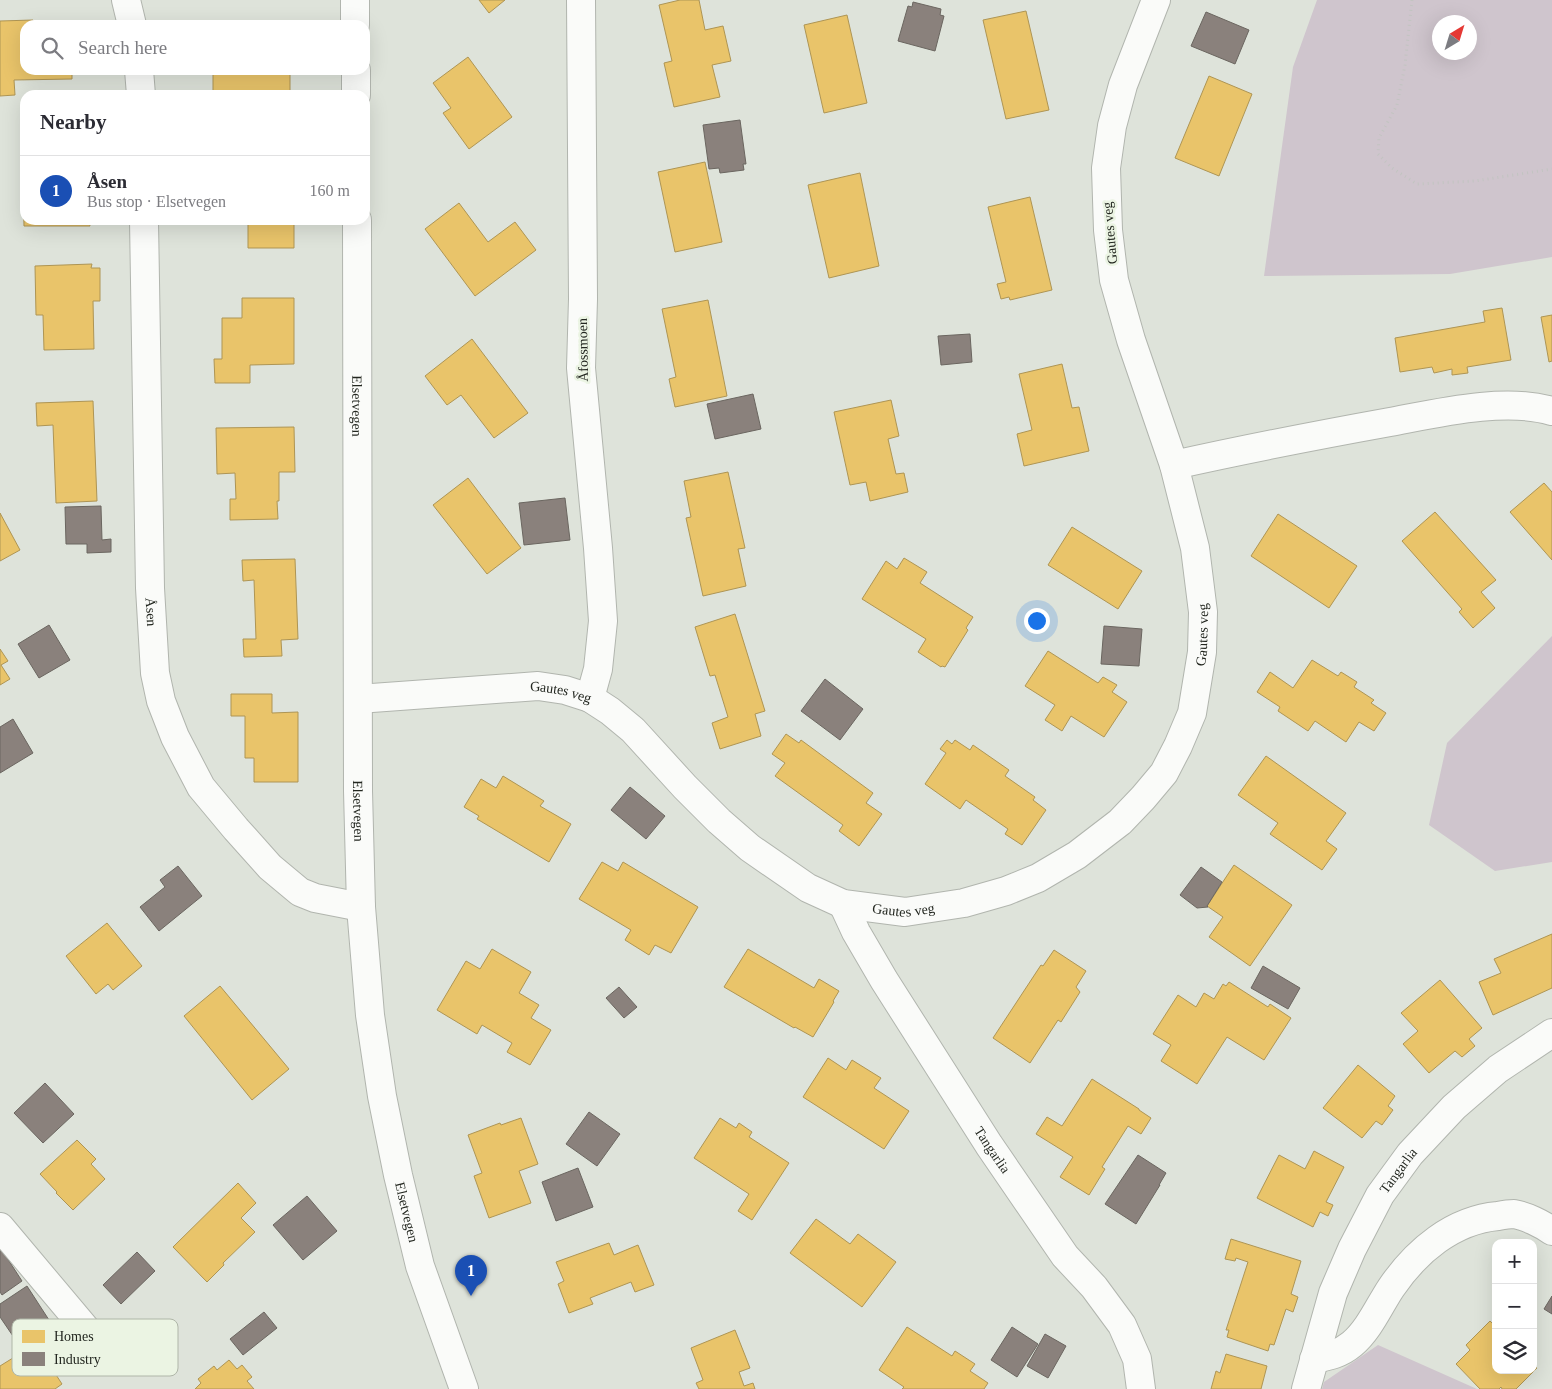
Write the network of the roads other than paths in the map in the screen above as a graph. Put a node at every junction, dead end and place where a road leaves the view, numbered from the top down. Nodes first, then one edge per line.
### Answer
1 (126, 0) edge
2 (355, 0) edge
3 (580, 0) edge
4 (1156, 0) edge
5 (131, 20) edge
6 (356, 20) edge
7 (139, 75) edge
8 (356, 75) edge
9 (141, 90) edge
10 (356, 90) edge
11 (144, 225) edge
12 (356, 225) edge
13 (1552, 411) edge
14 (1174, 465) junction
15 (590, 698) junction
16 (358, 699) junction
17 (843, 904) junction
18 (361, 907) junction
19 (1552, 1033) edge
20 (0, 1227) edge
21 (1552, 1231) edge
22 (77, 1319) edge
23 (1314, 1359) junction
24 (464, 1389) edge
25 (1142, 1389) edge
26 (1306, 1389) edge

1 - 5 street
2 - 6 street
3 - 15 street, Åfossmoen
4 - 14 street, Gautes veg
7 - 9 street
8 - 10 street
11 - 18 street, Åsen
12 - 16 street, Elsetvegen
13 - 14 street
14 - 17 street, Gautes veg
15 - 16 street, Gautes veg
15 - 17 street, Gautes veg
16 - 18 street, Elsetvegen
17 - 25 street, Tangarlia
18 - 24 street, Elsetvegen
19 - 23 street, Tangarlia
20 - 22 street
21 - 23 street
23 - 26 street, Tangarlia

